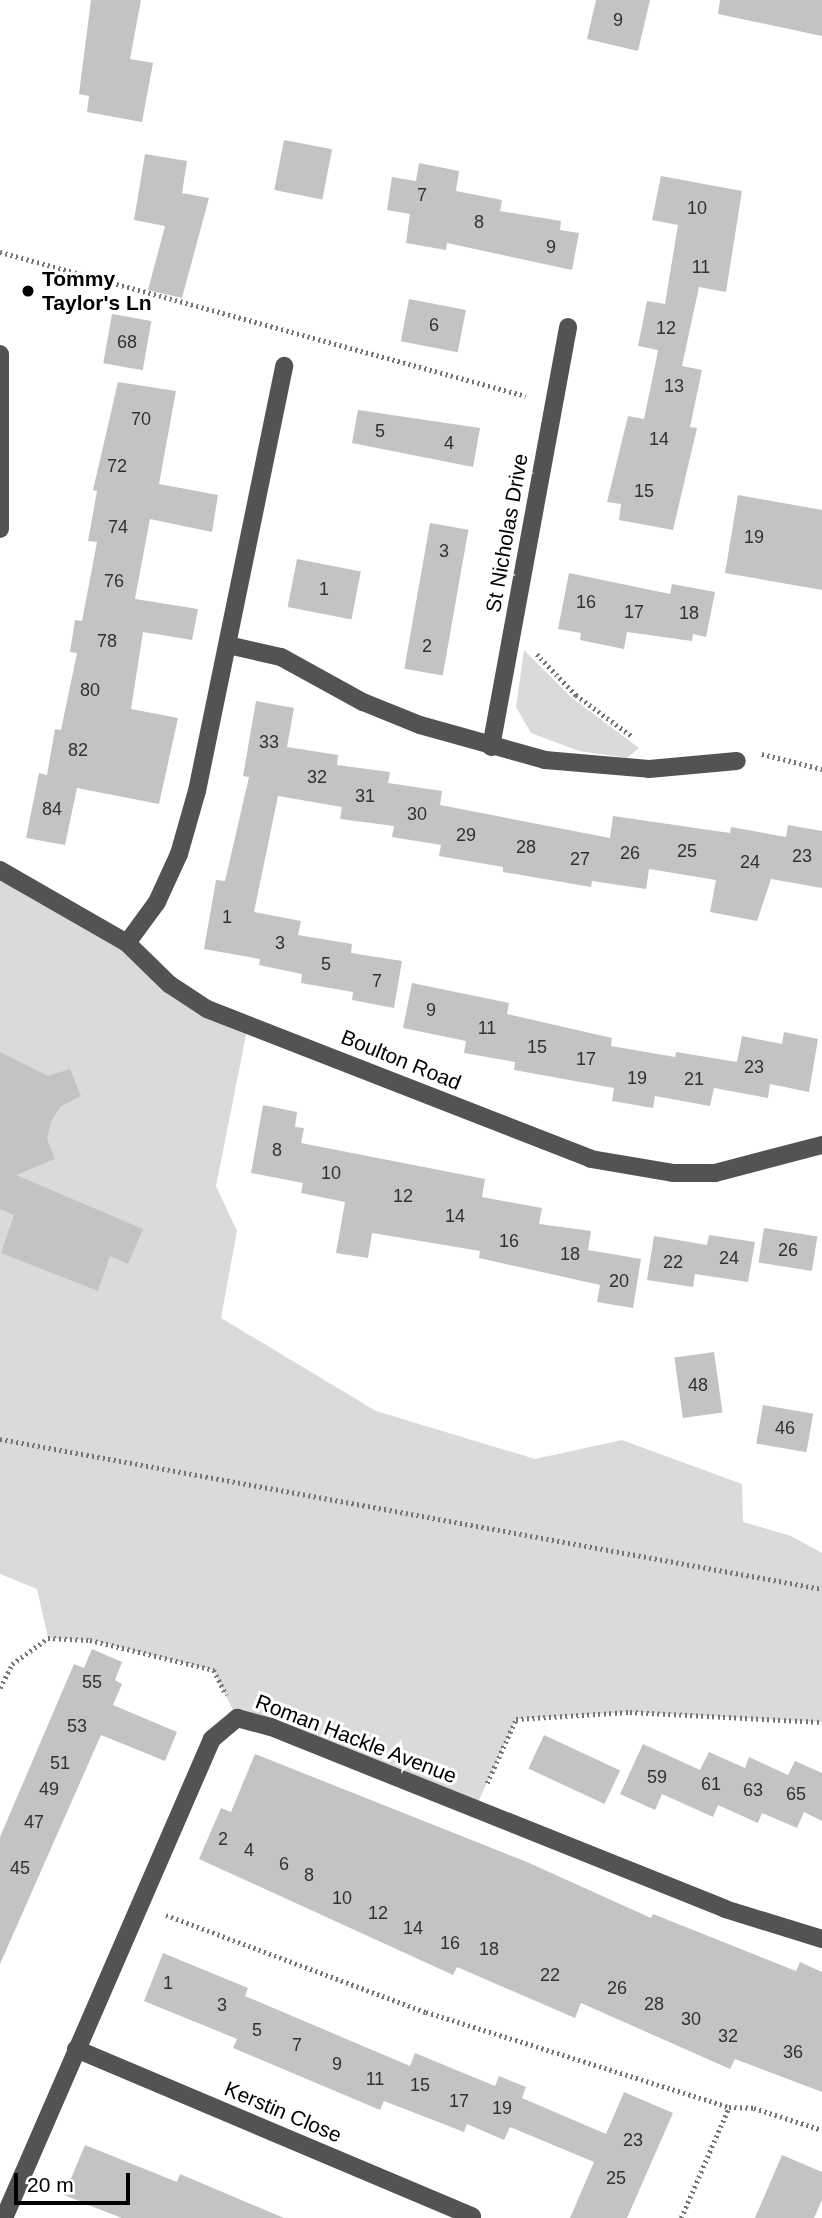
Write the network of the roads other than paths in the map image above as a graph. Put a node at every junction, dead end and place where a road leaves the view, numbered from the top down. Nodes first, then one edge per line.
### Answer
1 (568, 327) dead end
2 (0, 354) edge
3 (284, 366) dead end
4 (0, 529) edge
5 (228, 646) junction
6 (491, 747) junction
7 (737, 761) road end
8 (0, 870) edge
9 (128, 943) junction
10 (822, 1145) edge
11 (822, 1939) edge
12 (76, 2049) junction
13 (472, 2216) dead end
14 (4, 2218) edge

1 - 6 street, St Nicholas Drive
2 - 4 street
3 - 5 street
5 - 6 street
5 - 9 street
6 - 7 street
8 - 9 street, Boulton Road
9 - 10 street, Boulton Road
11 - 12 street, Roman Hackle Avenue
12 - 13 street, Kerstin Close
12 - 14 street, Roman Hackle Avenue

